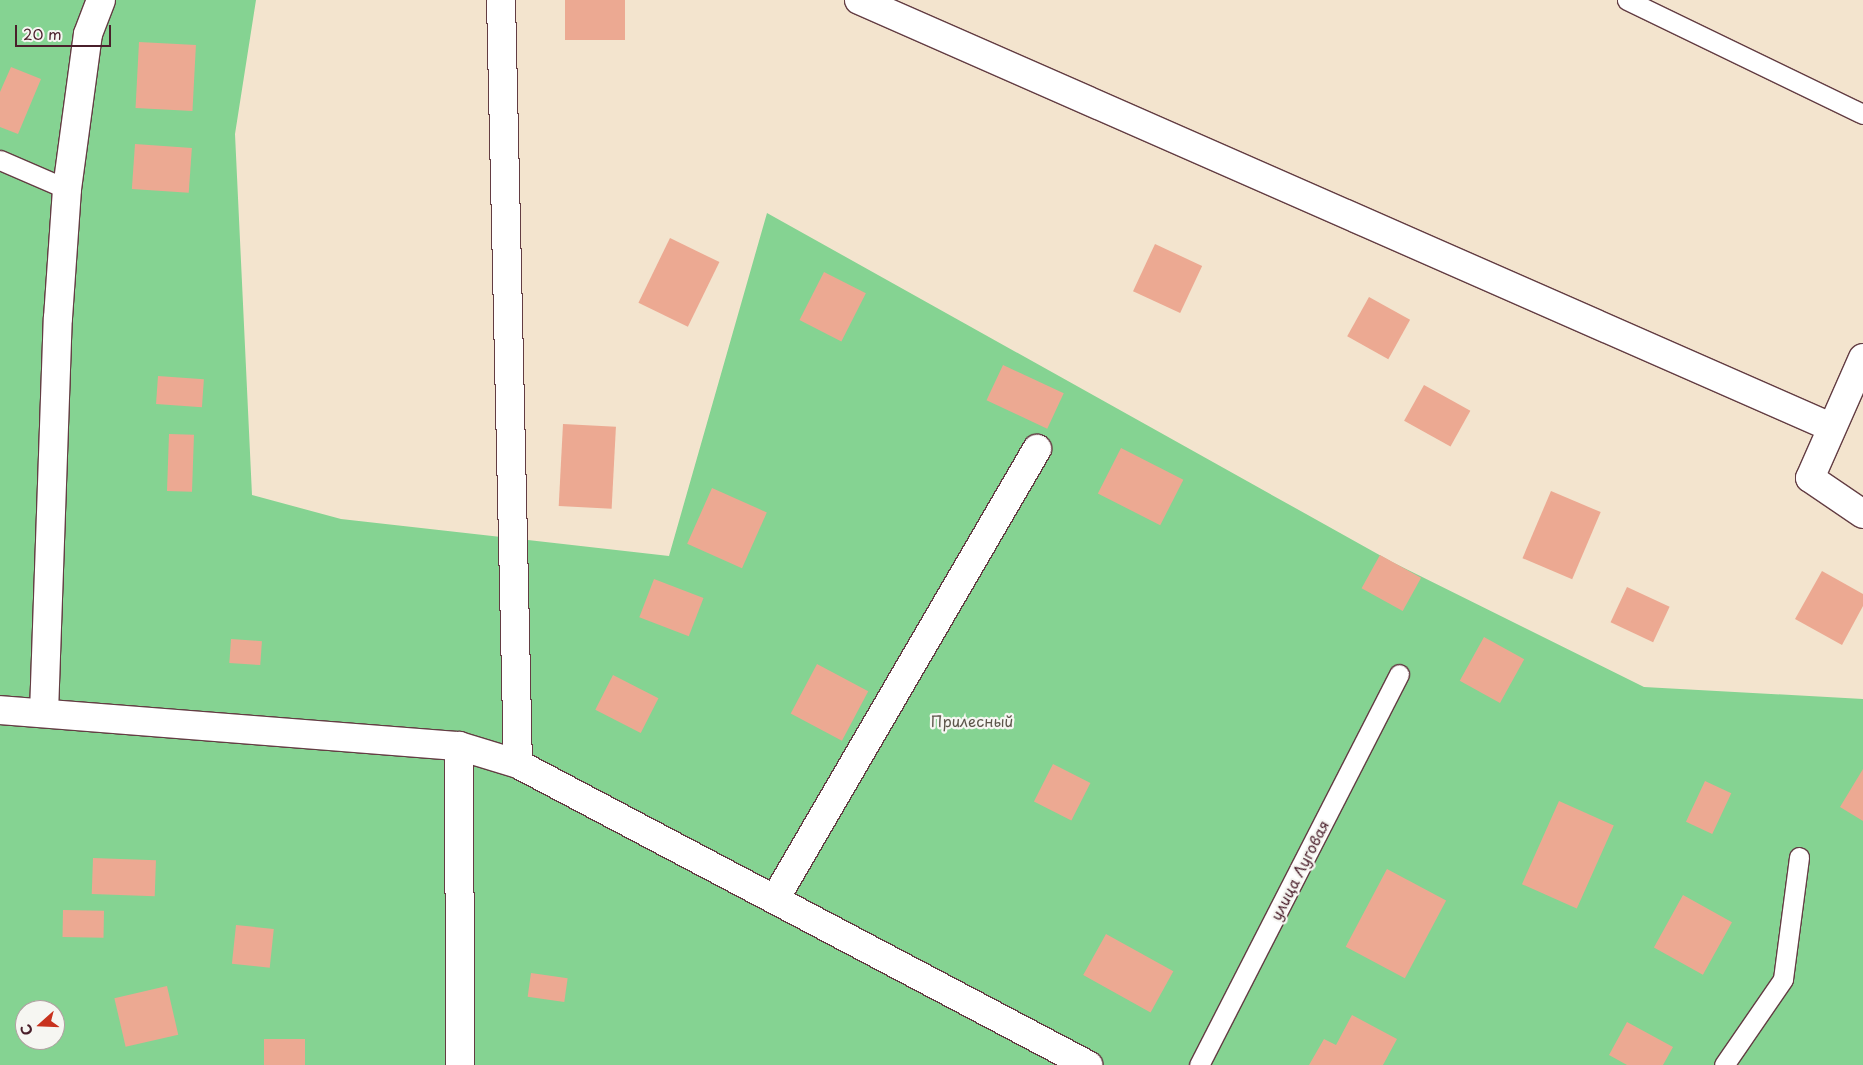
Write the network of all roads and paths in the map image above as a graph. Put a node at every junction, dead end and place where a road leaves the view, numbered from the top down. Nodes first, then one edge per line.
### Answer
1 (101, 0) edge
2 (501, 0) edge
3 (859, 0) edge
4 (1626, 0) edge
5 (1863, 114) edge
6 (0, 160) edge
7 (67, 188) junction
8 (1863, 358) edge
9 (1831, 428) junction
10 (1037, 449) dead end
11 (1863, 514) edge
12 (1399, 674) dead end
13 (0, 710) edge
14 (44, 713) junction
15 (460, 746) junction
16 (518, 764) junction
17 (1799, 857) dead end
18 (775, 900) junction
19 (460, 1065) edge
20 (1088, 1065) edge
21 (1199, 1065) edge
22 (1724, 1065) edge

1 - 7 street
2 - 16 street
3 - 9 street
4 - 5 lane
6 - 7 lane
7 - 14 street
8 - 9 street
9 - 11 street
10 - 18 street
12 - 21 lane, улица Луговая
13 - 14 street
14 - 15 street
15 - 16 street
15 - 19 street
16 - 18 street
17 - 22 lane
18 - 20 street

